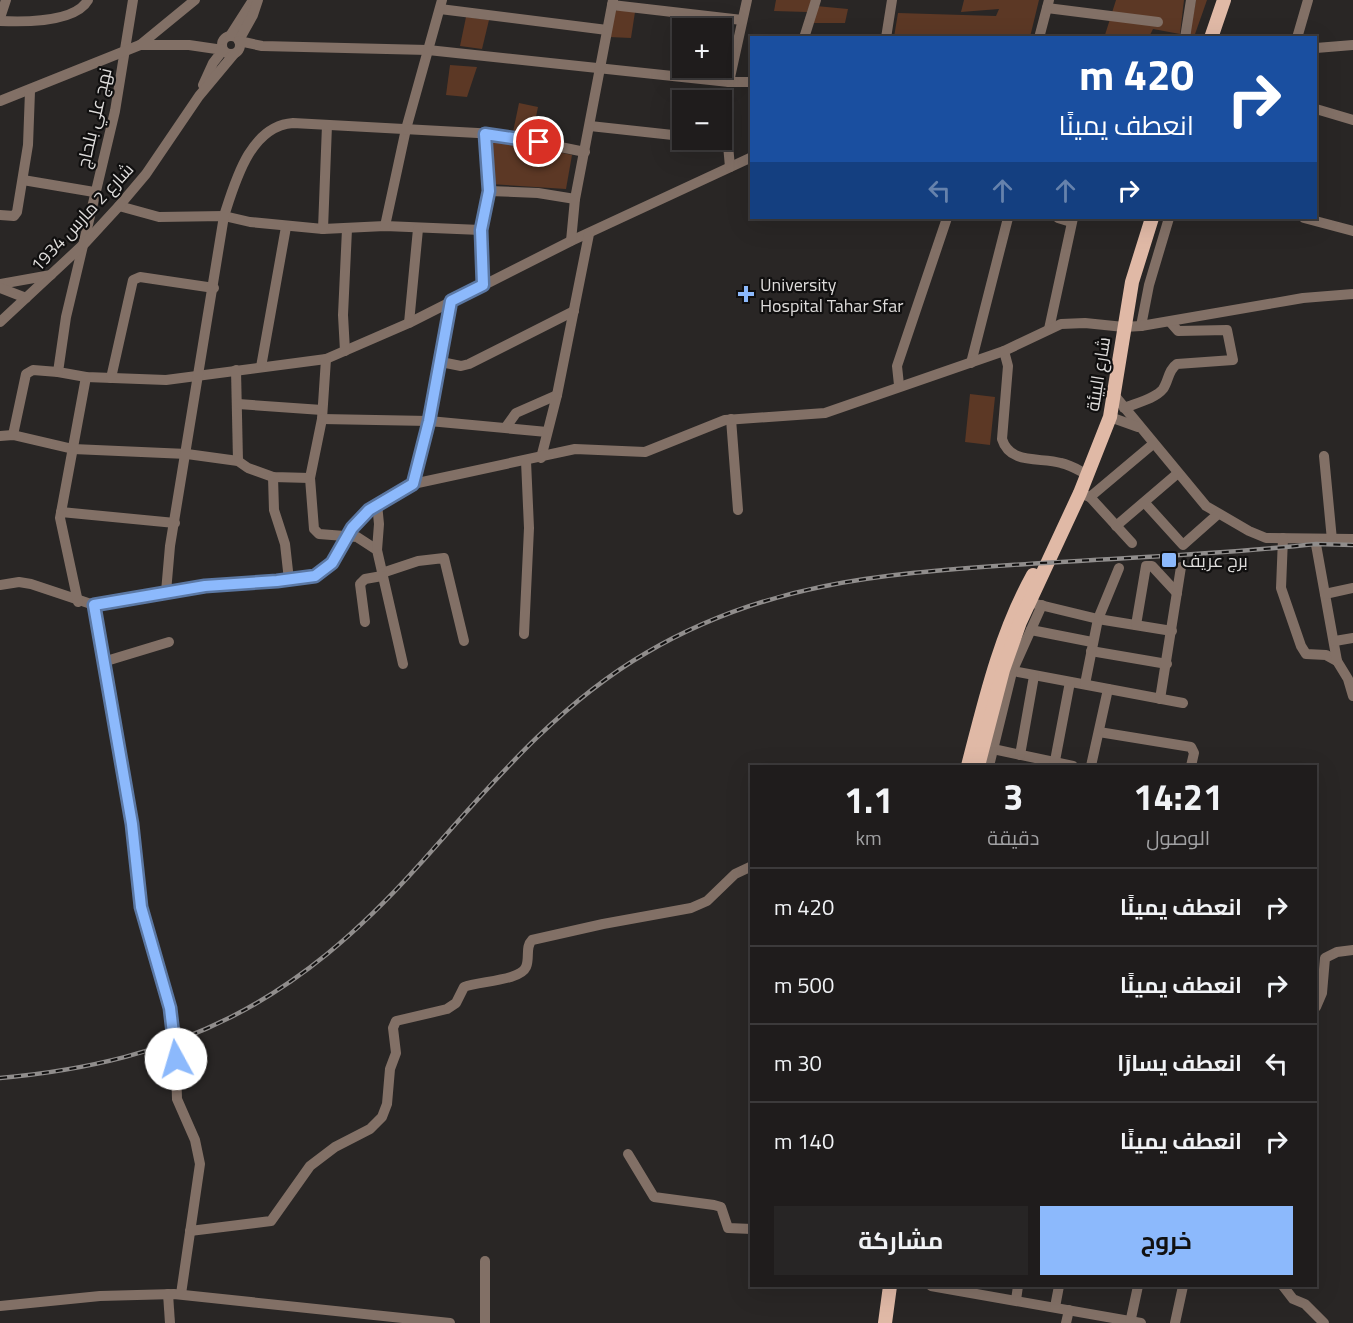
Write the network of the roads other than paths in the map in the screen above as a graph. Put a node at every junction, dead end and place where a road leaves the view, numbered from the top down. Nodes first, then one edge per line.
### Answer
1 (6, 0) edge
2 (88, 0) edge
3 (133, 0) edge
4 (195, 0) edge
5 (256, 0) edge
6 (747, 0) edge
7 (816, 0) edge
8 (892, 0) edge
9 (1191, 0) edge
10 (1224, 0) edge
11 (1308, 0) edge
12 (613, 2) edge
13 (1048, 4) edge
14 (441, 5) edge
15 (0, 19) edge
16 (742, 20) junction
17 (1158, 22) dead end
18 (607, 30) junction
19 (1210, 33) edge
20 (805, 36) edge
21 (886, 36) edge
22 (1040, 36) edge
23 (1185, 36) edge
24 (1298, 36) edge
25 (233, 44) junction
26 (140, 45) junction
27 (1353, 45) edge
28 (1317, 48) edge
29 (429, 50) junction
30 (126, 52) junction
31 (602, 69) junction
32 (729, 82) junction
33 (750, 82) edge
34 (30, 91) junction
35 (0, 101) edge
36 (1317, 109) edge
37 (1353, 120) edge
38 (327, 125) junction
39 (590, 126) junction
40 (406, 129) junction
41 (485, 134) junction
42 (672, 135) edge
43 (728, 150) edge
44 (585, 152) junction
45 (750, 158) edge
46 (730, 167) junction
47 (23, 180) junction
48 (489, 191) junction
49 (94, 192) junction
50 (575, 199) junction
51 (119, 206) junction
52 (0, 215) edge
53 (225, 216) junction
54 (947, 219) edge
55 (1008, 219) edge
56 (1152, 219) edge
57 (1169, 219) edge
58 (1308, 219) edge
59 (1072, 220) edge
60 (286, 226) junction
61 (385, 226) junction
62 (347, 228) junction
63 (323, 229) junction
64 (418, 229) junction
65 (481, 230) junction
66 (1353, 231) edge
67 (589, 234) junction
68 (571, 241) junction
69 (85, 243) junction
70 (51, 274) junction
71 (483, 285) junction
72 (0, 286) edge
73 (214, 288) junction
74 (1353, 294) edge
75 (26, 298) junction
76 (451, 301) junction
77 (574, 311) junction
78 (0, 322) edge
79 (410, 323) junction
80 (1171, 323) junction
81 (1141, 326) junction
82 (1124, 327) junction
83 (1049, 329) junction
84 (345, 351) junction
85 (1004, 351) junction
86 (326, 358) junction
87 (441, 362) junction
88 (971, 363) junction
89 (261, 366) junction
90 (236, 370) junction
91 (58, 372) junction
92 (200, 376) junction
93 (86, 377) junction
94 (111, 378) junction
95 (899, 386) junction
96 (557, 395) junction
97 (1115, 396) junction
98 (238, 404) junction
99 (1124, 408) junction
100 (322, 415) junction
101 (1110, 417) junction
102 (731, 419) junction
103 (429, 421) junction
104 (506, 427) junction
105 (1138, 427) junction
106 (547, 432) junction
107 (13, 435) junction
108 (0, 436) edge
109 (1153, 444) junction
110 (74, 449) junction
111 (187, 454) junction
112 (1324, 456) dead end
113 (541, 458) junction
114 (238, 461) junction
115 (526, 461) junction
116 (1178, 473) junction
117 (1088, 475) junction
118 (273, 477) junction
119 (310, 478) junction
120 (413, 484) junction
121 (1085, 495) junction
122 (1145, 503) junction
123 (377, 504) junction
124 (738, 510) dead end
125 (61, 512) junction
126 (1218, 514) junction
127 (175, 523) junction
128 (1116, 526) junction
129 (1062, 530) junction
130 (348, 535) junction
131 (1283, 538) junction
132 (1315, 539) junction
133 (1353, 539) edge
134 (1332, 540) junction
135 (1132, 543) dead end
136 (377, 550) junction
137 (1181, 567) dead end
138 (1119, 568) dead end
139 (382, 574) junction
140 (289, 580) junction
141 (0, 585) edge
142 (1353, 588) edge
143 (166, 592) junction
144 (1177, 593) junction
145 (1325, 594) junction
146 (78, 602) junction
147 (1036, 604) junction
148 (94, 605) junction
149 (1098, 619) junction
150 (365, 622) dead end
151 (1136, 625) junction
152 (1031, 630) junction
153 (1172, 631) junction
154 (524, 634) dead end
155 (1353, 638) edge
156 (464, 641) dead end
157 (1335, 641) junction
158 (170, 642) dead end
159 (1092, 647) junction
160 (1337, 661) junction
161 (103, 662) junction
162 (403, 664) dead end
163 (1167, 664) junction
164 (1003, 670) junction
165 (1034, 676) junction
166 (1070, 682) junction
167 (1085, 684) junction
168 (1108, 689) junction
169 (1353, 696) edge
170 (1160, 699) junction
171 (1183, 703) dead end
172 (1099, 732) junction
173 (993, 749) junction
174 (1020, 755) junction
175 (968, 765) edge
176 (978, 765) edge
177 (988, 765) edge
178 (1054, 765) edge
179 (1091, 765) edge
180 (1191, 765) edge
181 (750, 867) edge
182 (1353, 950) edge
183 (1317, 1005) edge
184 (628, 1154) dead end
185 (750, 1229) edge
186 (190, 1231) junction
187 (485, 1261) dead end
188 (882, 1287) edge
189 (890, 1287) edge
190 (938, 1287) edge
191 (1018, 1287) edge
192 (1059, 1287) edge
193 (1138, 1287) edge
194 (1179, 1287) edge
195 (1284, 1287) edge
196 (168, 1294) junction
197 (181, 1294) junction
198 (1016, 1300) junction
199 (0, 1306) edge
200 (1055, 1307) junction
201 (1069, 1310) junction
202 (1134, 1322) edge
203 (170, 1323) edge
204 (450, 1323) edge
205 (485, 1323) edge
206 (877, 1323) edge
207 (885, 1323) edge
208 (1066, 1323) edge
209 (1175, 1323) edge
210 (1324, 1323) edge

1 - 15 street
2 - 15 street
3 - 30 street, نهج علي بلحاج
4 - 26 street
5 - 25 street, شارع 2 مارس 1934
6 - 16 street
7 - 20 street
8 - 21 street
9 - 23 street
10 - 19 main road
11 - 24 street
12 - 16 street
12 - 18 street
13 - 17 street
13 - 22 street
14 - 18 street
14 - 29 street
16 - 32 street
18 - 31 street
25 - 26 street
25 - 29 street
25 - 51 street, شارع 2 مارس 1934
26 - 30 street
27 - 28 street
29 - 31 street
29 - 40 street
30 - 34 street
30 - 49 street, نهج علي بلحاج
31 - 32 street
31 - 39 street
32 - 33 street
34 - 35 street
34 - 47 street
36 - 37 street
38 - 40 street
38 - 53 street
38 - 63 street
39 - 42 street
39 - 44 street
40 - 41 street
40 - 61 street
41 - 44 street
41 - 48 street
43 - 46 street
44 - 50 street
45 - 46 street
46 - 67 street
47 - 49 street
47 - 52 street
48 - 50 street
48 - 65 street
49 - 69 street, نهج علي بلحاج
50 - 68 street
51 - 53 street
51 - 69 street, شارع 2 مارس 1934
53 - 60 street
53 - 73 street
54 - 95 street
55 - 88 street
56 - 82 main road, شارع البيئة
57 - 81 street
58 - 66 street
59 - 83 street
60 - 63 street
60 - 89 street
61 - 62 street
61 - 64 street
62 - 63 street
62 - 84 street
64 - 65 street
64 - 79 street
65 - 71 street
67 - 68 street
67 - 77 street
68 - 71 street
69 - 70 street, شارع 2 مارس 1934
69 - 91 street, نهج علي بلحاج
70 - 72 street
70 - 75 street, شارع 2 مارس 1934
71 - 76 street
72 - 75 street
73 - 92 street
73 - 94 street
74 - 80 street
75 - 78 street, شارع 2 مارس 1934
76 - 79 street
76 - 87 street
77 - 87 street
77 - 96 street
79 - 84 street
80 - 81 street
80 - 99 street
81 - 82 street
82 - 83 street
82 - 97 main road, شارع البيئة
83 - 85 street
84 - 86 street
85 - 88 street
85 - 117 street
86 - 89 street
86 - 100 street
87 - 103 street
88 - 95 street
89 - 90 street
90 - 92 street
90 - 98 street
91 - 93 street
91 - 107 street
92 - 94 street
92 - 111 street
93 - 94 street
93 - 110 street
95 - 102 street
96 - 104 street
96 - 106 street
97 - 99 street
97 - 101 main road, شارع البيئة
98 - 100 street
98 - 114 street
99 - 105 street
100 - 103 street
100 - 119 street
101 - 105 street
101 - 117 main road, شارع البيئة
102 - 113 street
102 - 124 street
103 - 104 street
103 - 120 street
104 - 106 street
105 - 109 street
106 - 113 street
107 - 108 street
107 - 110 street
109 - 116 street
109 - 121 street
110 - 111 street
110 - 125 street
111 - 114 street
111 - 127 street
112 - 134 street
113 - 115 street
114 - 118 street
115 - 120 street
115 - 154 street
116 - 122 street
116 - 126 street
117 - 121 main road, شارع البيئة
118 - 119 street
118 - 140 street
119 - 130 street
120 - 123 street
121 - 128 street
121 - 129 main road, شارع البيئة
122 - 126 street
122 - 128 street
123 - 130 street
123 - 136 street
125 - 127 street
125 - 146 street
126 - 131 street
127 - 143 street
128 - 135 street
129 - 147 main road, شارع البيئة
129 - 164 main road, شارع البيئة
130 - 136 street
130 - 140 street
131 - 132 street
131 - 160 street
132 - 134 street
132 - 145 street
133 - 134 street
136 - 139 street
137 - 144 street
138 - 149 street
139 - 150 street
139 - 156 street
139 - 162 street
140 - 143 street
141 - 146 street
142 - 145 street
143 - 148 street
144 - 151 street
144 - 153 street
145 - 157 street
146 - 148 street
147 - 149 street
147 - 152 street
147 - 164 main road, شارع البيئة
148 - 161 street
149 - 151 street
149 - 159 street
151 - 153 street
152 - 159 street
152 - 164 street
153 - 163 street
155 - 157 street
157 - 160 street
158 - 161 street
159 - 163 street
159 - 167 street
160 - 169 street
161 - 186 street
163 - 170 street
164 - 165 street
164 - 173 street
164 - 175 main road, شارع البيئة
164 - 176 main road, شارع البيئة
165 - 166 street
165 - 174 street
166 - 167 street
166 - 178 street
167 - 168 street
168 - 170 street
168 - 172 street
170 - 171 street
172 - 179 street
172 - 180 street
173 - 174 street
173 - 177 street
174 - 178 street
181 - 186 street
182 - 183 street
184 - 185 street
186 - 197 street
187 - 205 street
188 - 206 main road
189 - 207 main road
190 - 198 street
191 - 198 street
192 - 200 street
193 - 202 street
194 - 209 street
195 - 210 street
196 - 197 street
196 - 199 street
196 - 203 street
197 - 204 street
198 - 200 street
200 - 201 street
201 - 202 street
201 - 208 street

